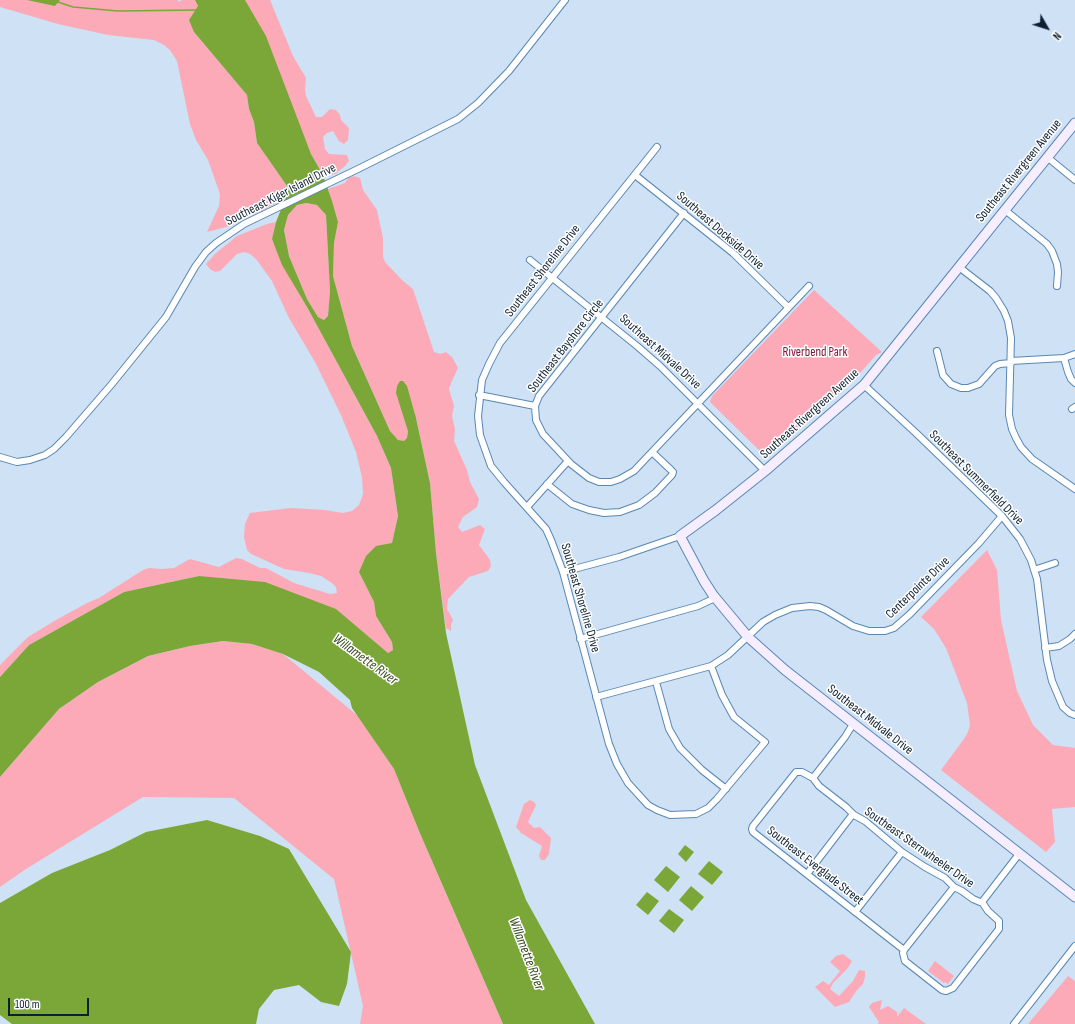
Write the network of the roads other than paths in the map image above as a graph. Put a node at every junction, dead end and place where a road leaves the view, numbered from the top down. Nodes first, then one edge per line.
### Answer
1 (565, 0) edge
2 (1075, 123) edge
3 (657, 146) dead end
4 (1046, 157) junction
5 (635, 175) junction
6 (1075, 180) edge
7 (1005, 210) junction
8 (684, 213) junction
9 (530, 260) dead end
10 (959, 267) junction
11 (552, 277) junction
12 (810, 286) dead end
13 (1057, 286) dead end
14 (788, 307) junction
15 (602, 317) junction
16 (937, 351) dead end
17 (1075, 354) edge
18 (1064, 358) junction
19 (1011, 362) junction
20 (1075, 382) edge
21 (864, 385) junction
22 (479, 395) junction
23 (698, 404) junction
24 (535, 406) junction
25 (652, 452) junction
26 (0, 457) edge
27 (568, 461) junction
28 (765, 471) junction
29 (547, 484) junction
30 (1075, 489) edge
31 (527, 507) junction
32 (1002, 516) junction
33 (680, 536) junction
34 (1055, 563) dead end
35 (1034, 570) junction
36 (563, 572) junction
37 (715, 598) junction
38 (1075, 634) edge
39 (748, 637) junction
40 (580, 638) junction
41 (1045, 648) junction
42 (711, 666) junction
43 (656, 682) junction
44 (596, 697) junction
45 (1075, 715) edge
46 (853, 724) junction
47 (799, 771) joint
48 (813, 778) junction
49 (726, 789) junction
50 (853, 814) junction
51 (902, 852) junction
52 (1019, 854) junction
53 (807, 874) junction
54 (954, 887) junction
55 (1075, 897) edge
56 (982, 902) junction
57 (855, 912) junction
58 (1075, 946) edge
59 (904, 950) junction
60 (1014, 1024) edge

1 - 26 street, Southeast Kiger Island Drive
2 - 4 street, Southeast Rivergreen Avenue
3 - 5 street, Southeast Shoreline Drive
4 - 6 street
4 - 7 street, Southeast Rivergreen Avenue
5 - 8 street, Southeast Dockside Drive
5 - 11 street, Southeast Shoreline Drive
7 - 10 street, Southeast Rivergreen Avenue
7 - 13 street
8 - 14 street, Southeast Dockside Drive
8 - 15 street, Southeast Bayshore Circle
9 - 11 street, Southeast Midvale Drive
10 - 19 street
10 - 21 street, Southeast Rivergreen Avenue
11 - 15 street, Southeast Midvale Drive
11 - 22 street, Southeast Shoreline Drive
12 - 14 street, Southeast Bayshore Circle
14 - 23 street, Southeast Bayshore Circle
15 - 23 street, Southeast Midvale Drive
15 - 24 street, Southeast Bayshore Circle
16 - 19 street
17 - 18 street
18 - 19 street
18 - 20 street
19 - 30 street
21 - 28 street, Southeast Rivergreen Avenue
21 - 32 street, Southeast Summerfield Drive
22 - 24 street
22 - 31 street, Southeast Shoreline Drive
23 - 25 street, Southeast Bayshore Circle
23 - 28 street, Southeast Midvale Drive
24 - 27 street, Southeast Bayshore Circle
25 - 27 street, Southeast Bayshore Circle
25 - 29 street
27 - 29 street
28 - 33 street, Southeast Rivergreen Avenue
29 - 31 street
31 - 36 street, Southeast Shoreline Drive
32 - 35 street, Southeast Summerfield Drive
32 - 39 street, Centerpointe Drive
33 - 36 street, Southeast Rivergreen Avenue
33 - 37 street, Southeast Midvale Drive
34 - 35 street
35 - 41 street, Southeast Summerfield Drive
36 - 40 street, Southeast Shoreline Drive
37 - 39 street, Southeast Midvale Drive
37 - 40 street
38 - 41 street
39 - 42 street, Centerpointe Drive
39 - 46 street, Southeast Midvale Drive
40 - 44 street, Southeast Shoreline Drive
41 - 45 street, Southeast Summerfield Drive
42 - 43 street, Centerpointe Drive
42 - 49 street, Southeast Shoreline Drive
43 - 44 street, Centerpointe Drive
43 - 49 street
44 - 49 street, Southeast Shoreline Drive
46 - 48 street
46 - 52 street, Southeast Midvale Drive
47 - 48 street, Southeast Sternwheeler Drive
47 - 53 street, Southeast Everglade Street
48 - 50 street, Southeast Sternwheeler Drive
50 - 51 street, Southeast Sternwheeler Drive
50 - 53 street
51 - 54 street, Southeast Sternwheeler Drive
51 - 57 street
52 - 55 street, Southeast Midvale Drive
52 - 56 street, Southeast Sternwheeler Drive
53 - 57 street, Southeast Everglade Street
54 - 56 street, Southeast Sternwheeler Drive
54 - 59 street
56 - 59 street
57 - 59 street, Southeast Everglade Street
58 - 60 street

